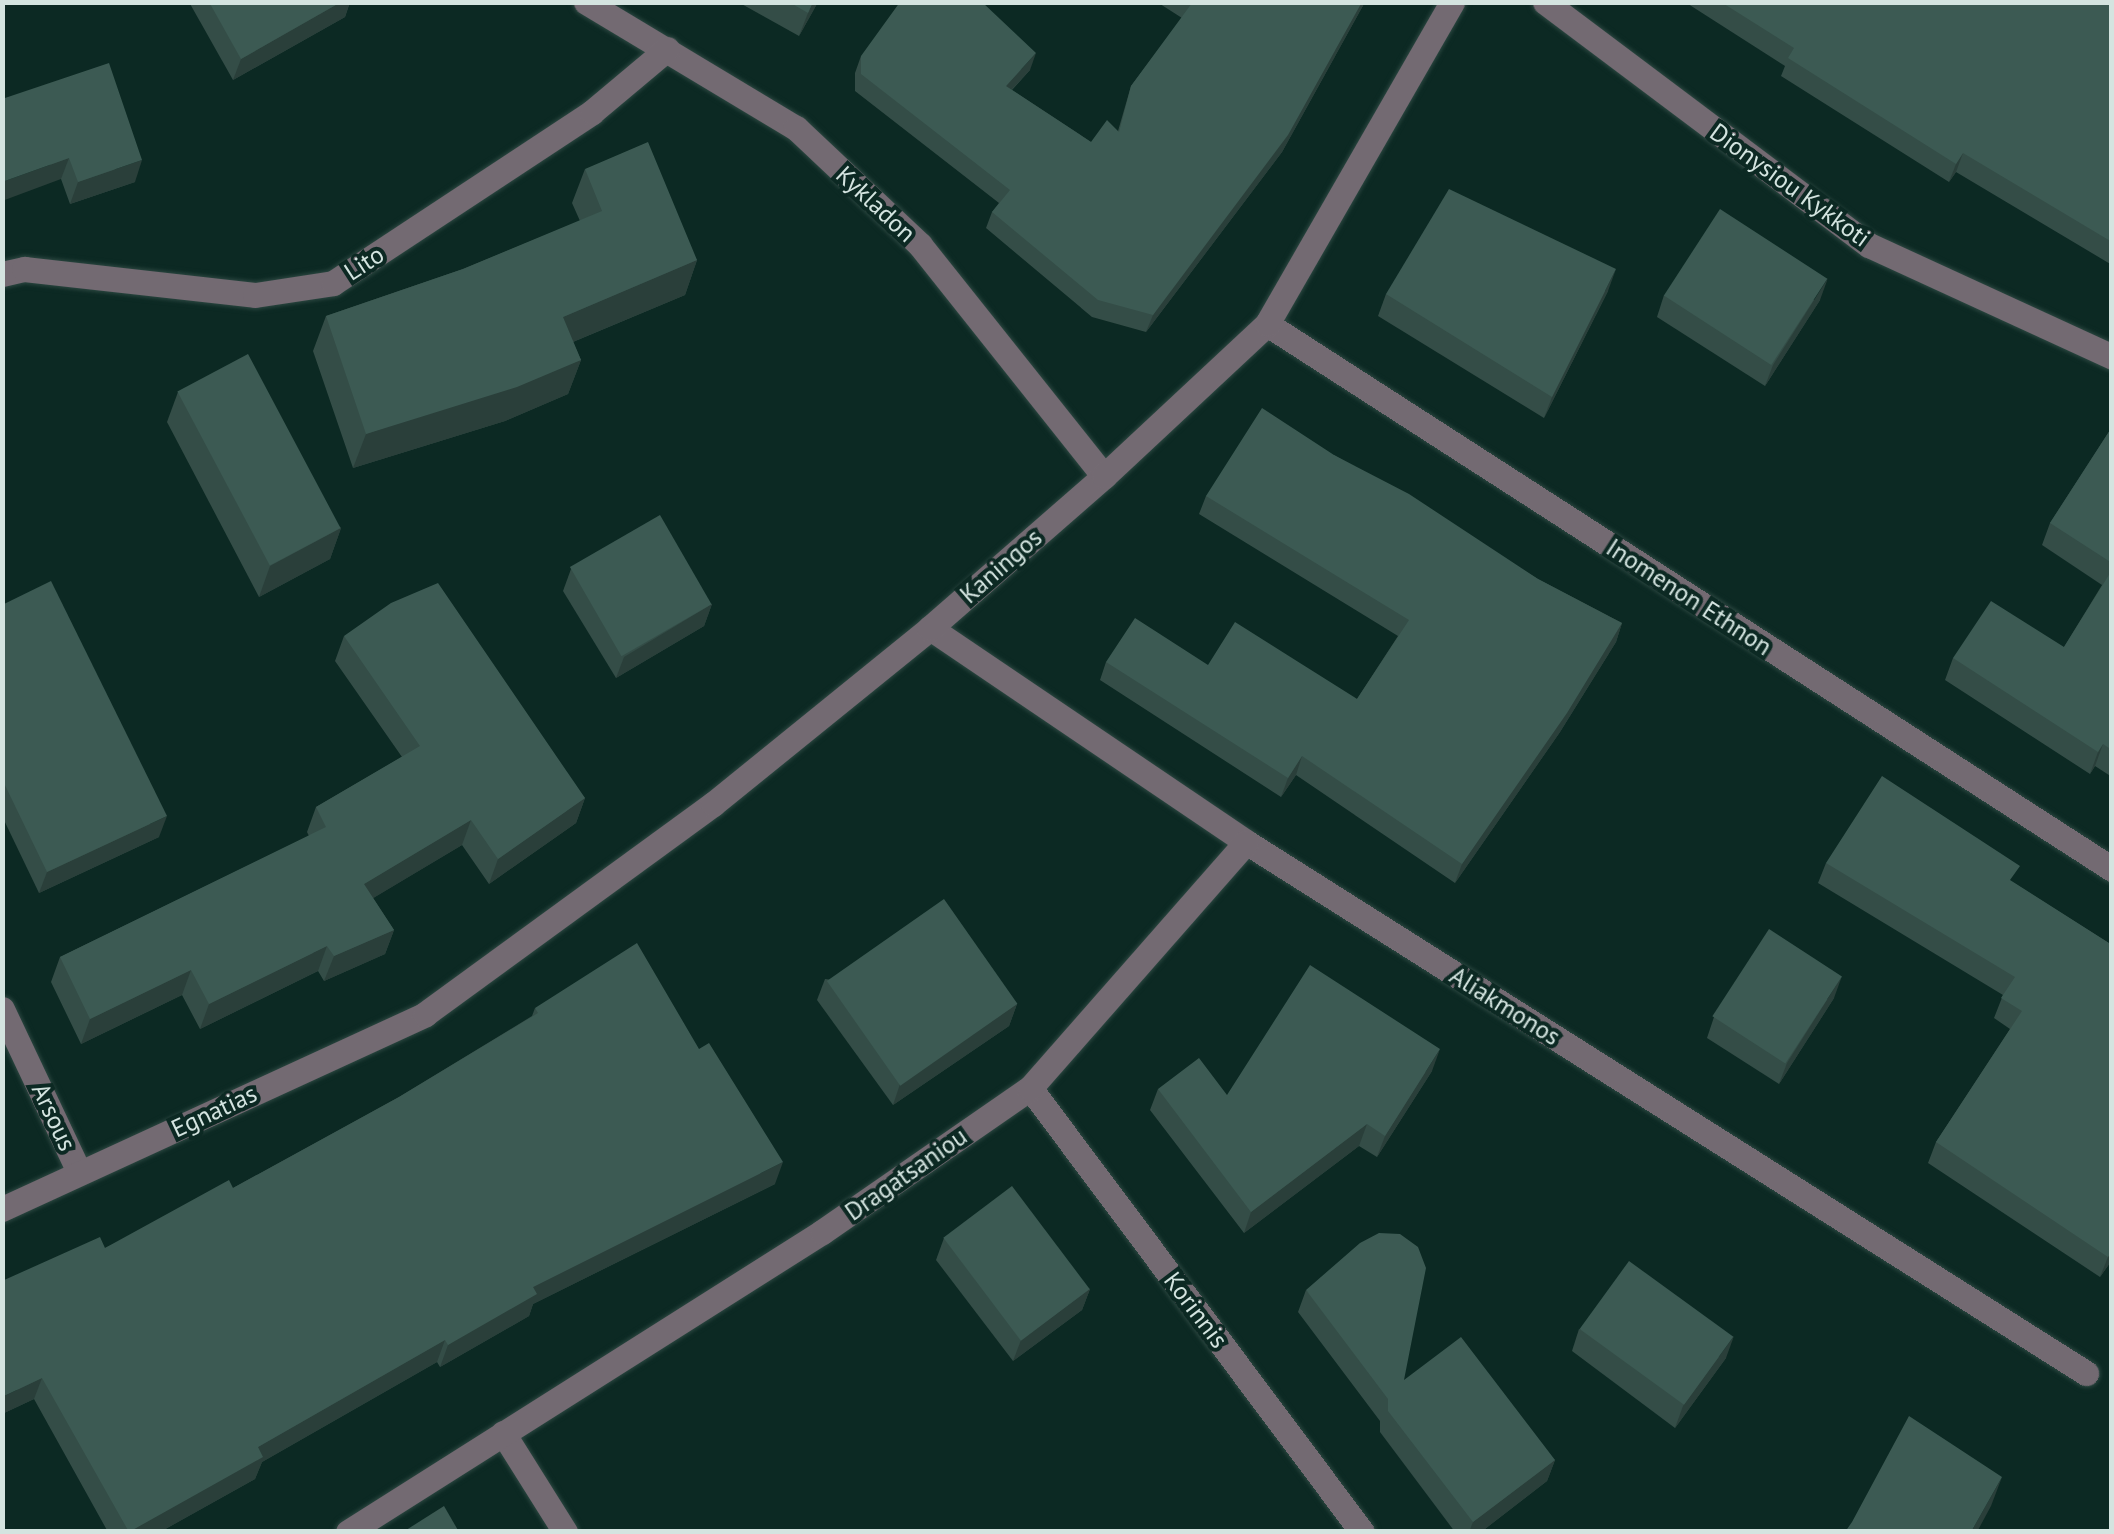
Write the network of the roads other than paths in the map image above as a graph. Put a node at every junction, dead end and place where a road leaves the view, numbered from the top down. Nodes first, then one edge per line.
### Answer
1 (586, 2) edge
2 (1452, 2) edge
3 (1545, 2) edge
4 (667, 49) junction
5 (2, 274) edge
6 (1266, 324) junction
7 (2112, 356) edge
8 (1104, 476) junction
9 (930, 628) junction
10 (1246, 842) junction
11 (2112, 869) edge
12 (2, 1008) edge
13 (425, 1014) joint
14 (1030, 1088) junction
15 (80, 1172) junction
16 (2, 1208) edge
17 (2086, 1373) dead end
18 (503, 1433) junction
19 (348, 1532) edge
20 (565, 1532) edge
21 (1362, 1532) edge

1 - 4 street, Kykladon
2 - 6 street, Kaningos
3 - 7 street, Dionysiou Kykkoti
4 - 5 street, Lito
4 - 8 street, Kykladon
6 - 8 street, Kaningos
6 - 11 street, Inomenon Ethnon
8 - 9 street, Kaningos
9 - 10 street, Aliakmonos
9 - 13 street, Kaningos
10 - 14 street, Dragatsaniou
10 - 17 street, Aliakmonos
12 - 15 street, Arsous
13 - 15 street, Egnatias
14 - 18 street, Dragatsaniou
14 - 21 street, Korinnis
15 - 16 street, Egnatias
18 - 19 street, Dragatsaniou
18 - 20 street

